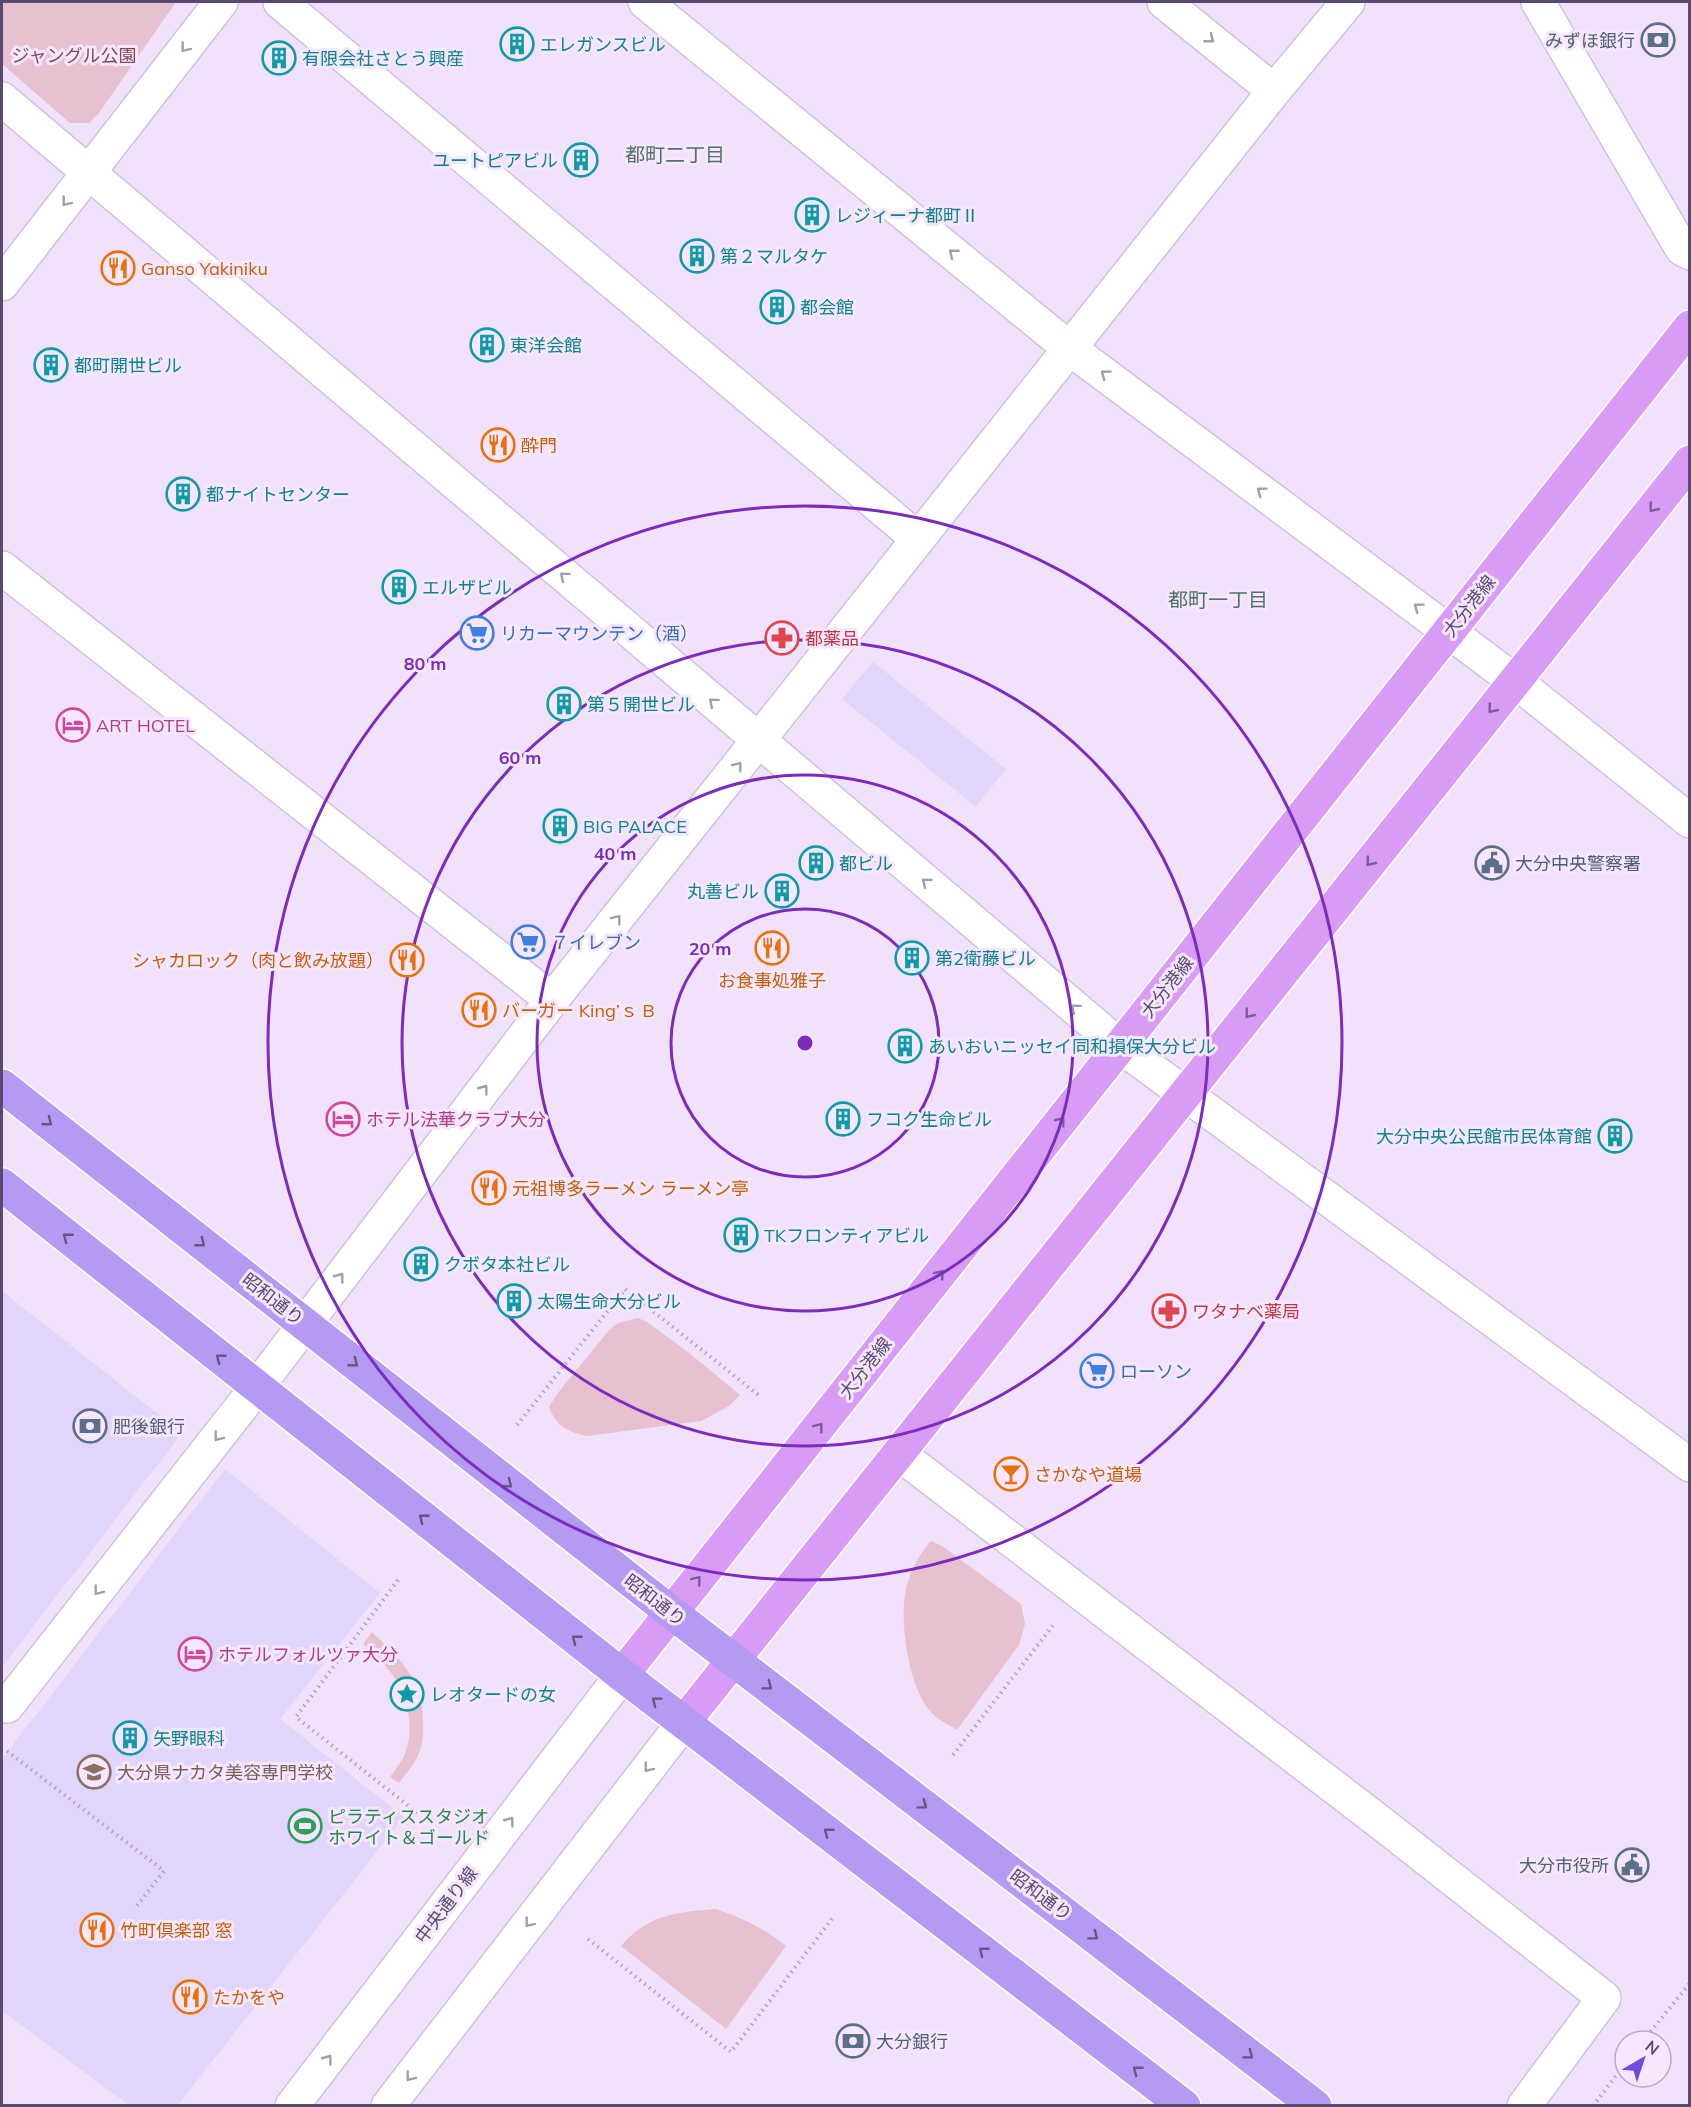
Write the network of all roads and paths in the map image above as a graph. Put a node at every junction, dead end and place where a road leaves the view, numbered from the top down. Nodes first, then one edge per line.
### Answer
1 (221, 2) edge
2 (279, 2) edge
3 (645, 2) edge
4 (1164, 2) edge
5 (1348, 2) edge
6 (1539, 2) edge
7 (1274, 91) junction
8 (2, 99) edge
9 (88, 172) junction
10 (1689, 253) edge
11 (2, 284) edge
12 (1689, 327) edge
13 (1070, 348) junction
14 (1689, 462) edge
15 (918, 539) junction
16 (2, 568) edge
17 (1449, 631) junction
18 (1515, 681) junction
19 (758, 740) junction
20 (1689, 821) edge
21 (552, 1000) junction
22 (1120, 1046) junction
23 (2, 1086) edge
24 (1185, 1094) junction
25 (2, 1185) edge
26 (304, 1324) junction
27 (257, 1387) junction
28 (761, 1397) dead end
29 (517, 1425) dead end
30 (898, 1453) junction
31 (1689, 1465) edge
32 (398, 1580) dead end
33 (672, 1613) junction
34 (1058, 1620) dead end
35 (733, 1660) junction
36 (622, 1675) junction
37 (2, 1701) edge
38 (684, 1722) junction
39 (8, 1751) dead end
40 (953, 1755) dead end
41 (420, 1815) dead end
42 (136, 1907) dead end
43 (834, 1916) dead end
44 (588, 1939) dead end
45 (1689, 1983) edge
46 (1653, 2029) edge
47 (1613, 2080) edge
48 (292, 2106) edge
49 (388, 2106) edge
50 (1184, 2106) edge
51 (1315, 2106) edge
52 (1524, 2106) edge
53 (1593, 2106) edge

1 -> 9 street
2 - 15 street
13 -> 3 street
4 -> 7 street
5 - 7 street
6 - 10 street
7 - 13 street
8 - 9 street
9 -> 11 street
19 -> 9 street
12 - 17 main road, 大分港線
13 - 15 street
17 -> 13 street
14 -> 18 main road
15 - 19 street
16 - 21 street
17 - 18 street
17 - 22 main road, 大分港線
18 - 20 street
18 -> 24 main road
21 -> 19 street
22 -> 19 street
26 -> 21 street
22 - 24 street
33 -> 22 main road, 大分港線
23 -> 26 highway, 昭和通り
24 - 30 main road
24 - 31 street
27 -> 25 highway
26 - 27 street
26 -> 33 highway, 昭和通り
36 -> 27 highway
27 -> 37 street
28 - 29 path
30 - 35 main road
30 - 52 street
32 - 41 path
33 - 35 highway, 昭和通り
33 - 36 main road, 大分港線
34 - 40 path
35 - 38 main road
35 -> 51 highway, 昭和通り
38 -> 36 highway
48 -> 36 street, 中央通り線
38 -> 49 street
50 -> 38 highway
39 - 42 path
43 - 44 path
45 - 46 path
47 - 53 path

